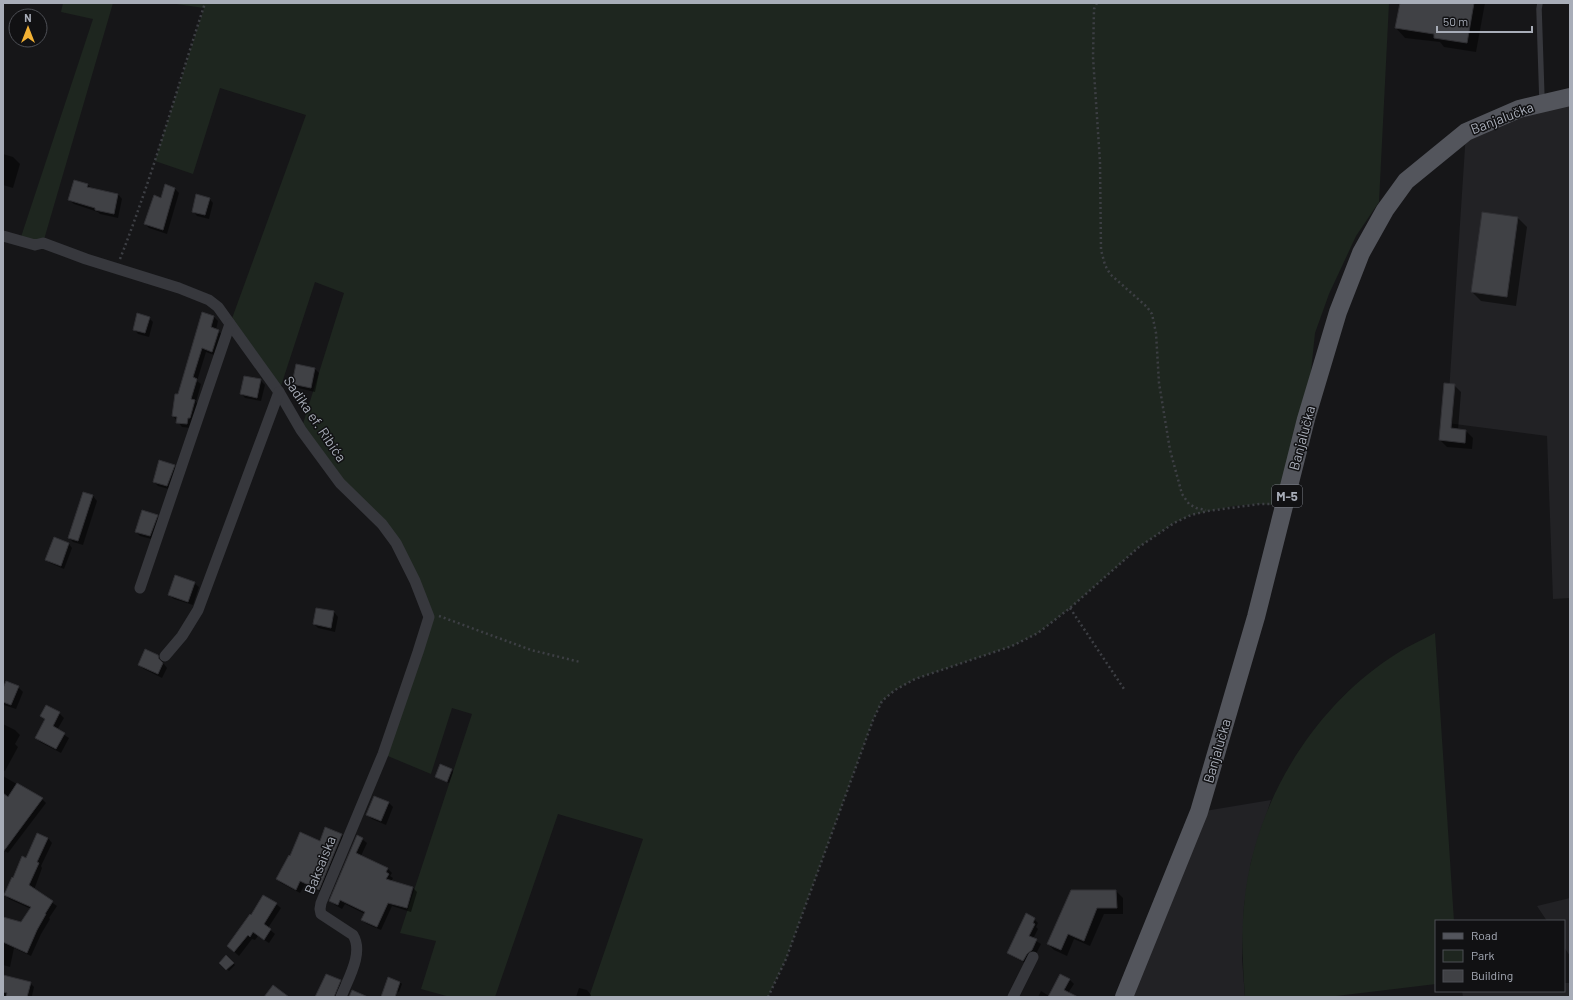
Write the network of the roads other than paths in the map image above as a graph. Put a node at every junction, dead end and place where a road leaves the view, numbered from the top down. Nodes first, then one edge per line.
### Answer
1 (1540, 3) edge
2 (1570, 97) edge
3 (1542, 104) junction
4 (3, 236) edge
5 (230, 324) junction
6 (279, 392) junction
7 (140, 588) dead end
8 (164, 656) dead end
9 (383, 754) joint
10 (1033, 957) dead end
11 (341, 997) edge
12 (1013, 997) edge
13 (1124, 997) edge

1 - 3 lane
2 - 3 main road, Banjalučka / M-5
3 - 13 main road, Banjalučka / M-5
4 - 5 street, Sadika ef. Ribića
5 - 6 street, Sadika ef. Ribića
5 - 7 street
6 - 8 street
6 - 9 street, Sadika ef. Ribića
9 - 11 street, Baksaiska
10 - 12 street

